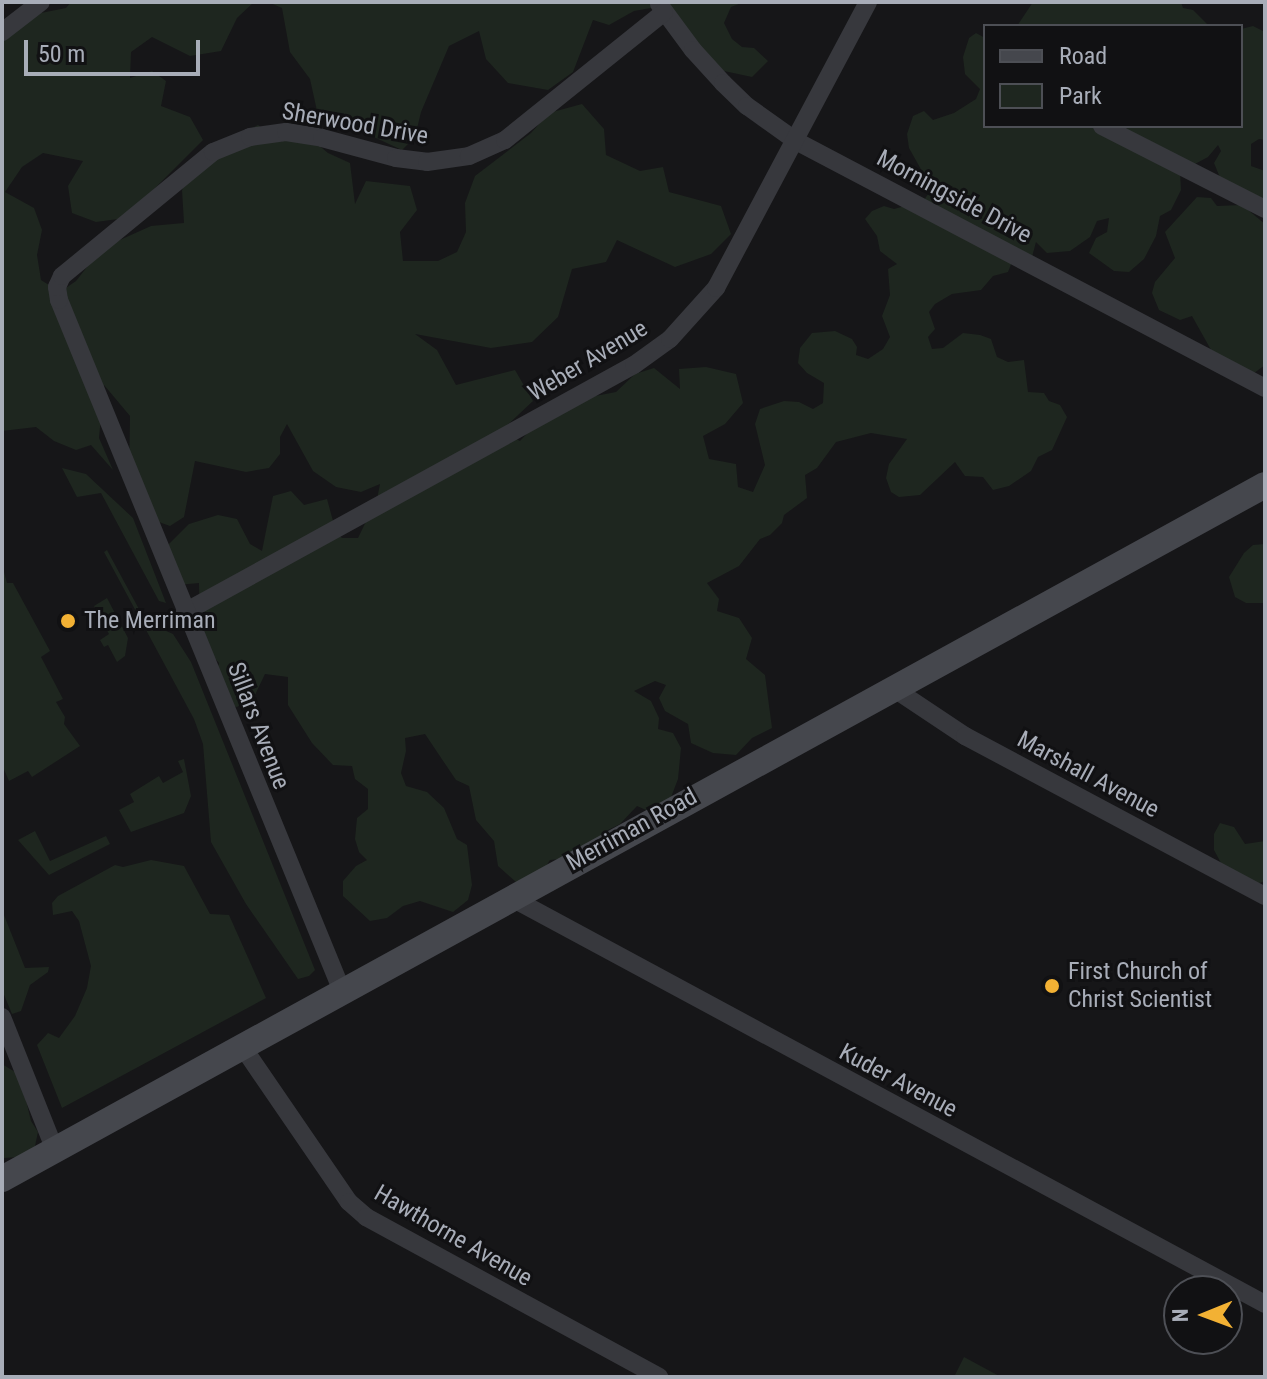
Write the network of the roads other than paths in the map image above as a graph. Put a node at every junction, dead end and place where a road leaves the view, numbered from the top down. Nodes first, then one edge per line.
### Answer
1 (41, 2) edge
2 (868, 2) edge
3 (661, 7) edge
4 (2, 32) edge
5 (1106, 128) edge
6 (796, 141) junction
7 (1265, 209) edge
8 (59, 300) joint
9 (1265, 388) edge
10 (1265, 485) edge
11 (185, 612) junction
12 (893, 688) junction
13 (1265, 896) edge
14 (510, 897) junction
15 (342, 991) junction
16 (2, 1017) edge
17 (242, 1046) junction
18 (55, 1150) junction
19 (2, 1179) edge
20 (1265, 1304) edge
21 (659, 1377) edge

1 - 4 street
2 - 6 street, Weber Avenue
3 - 6 street, Morningside Drive
3 - 8 street, Sherwood Drive
5 - 7 street
6 - 9 street, Morningside Drive
6 - 11 street, Weber Avenue
8 - 11 street, Sillars Avenue
10 - 12 main road, Merriman Road
11 - 15 street, Sillars Avenue
12 - 13 street, Marshall Avenue
12 - 14 main road, Merriman Road
14 - 15 main road, Merriman Road
14 - 20 street, Kuder Avenue
15 - 17 main road, Merriman Road
16 - 18 street
17 - 18 main road, Merriman Road
17 - 21 street, Hawthorne Avenue
18 - 19 main road, Merriman Road

